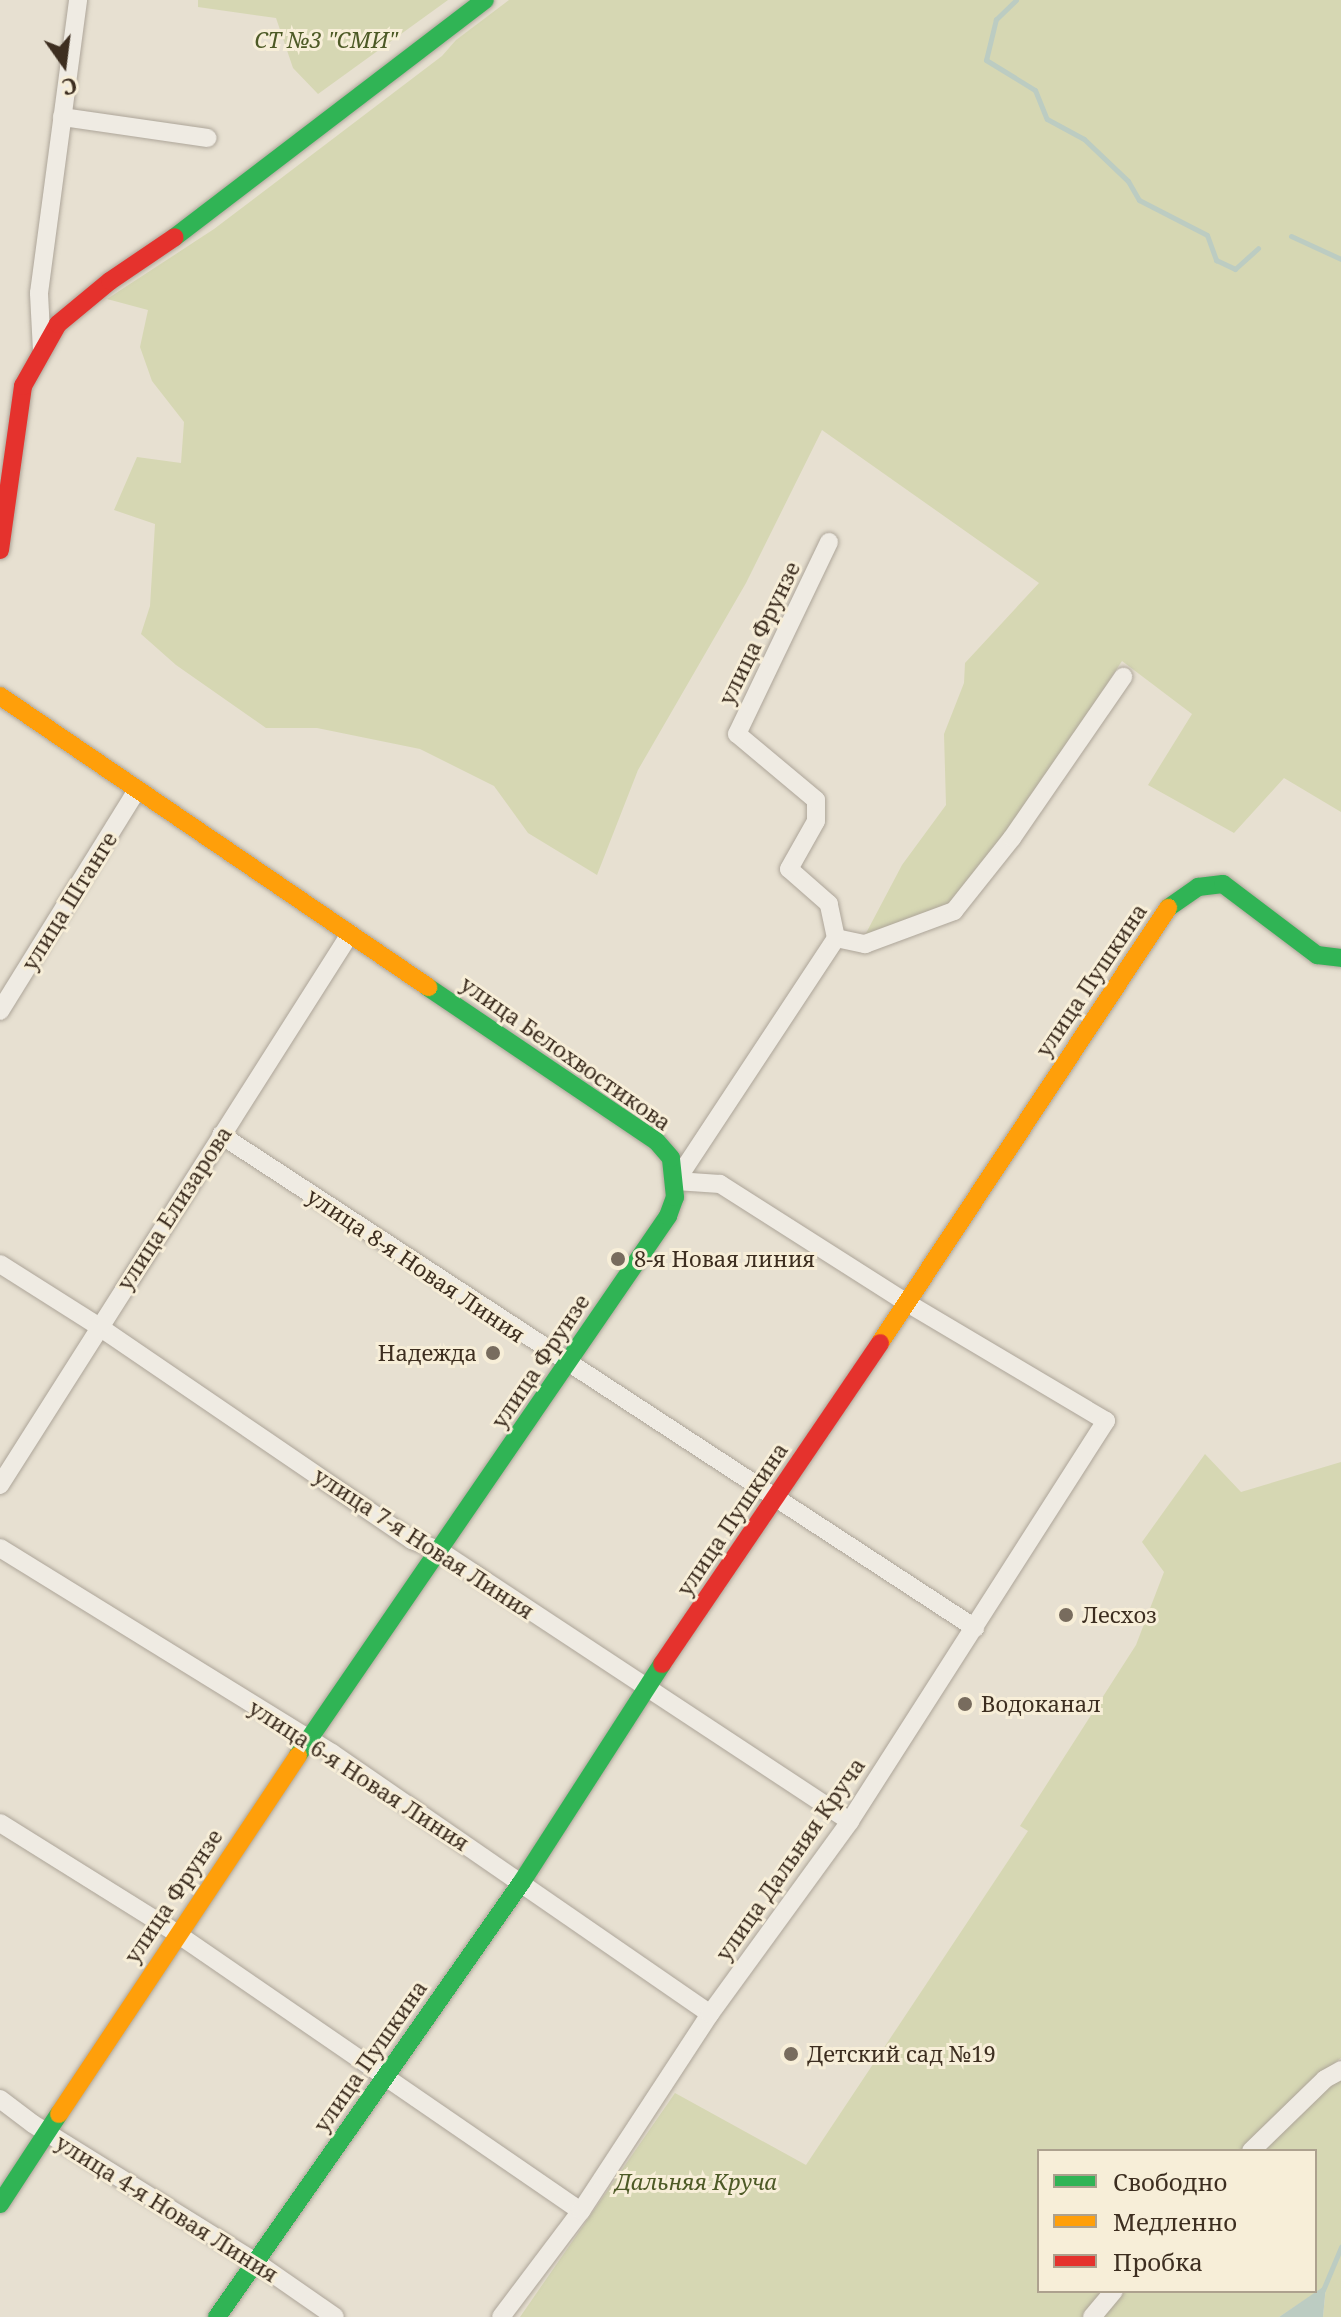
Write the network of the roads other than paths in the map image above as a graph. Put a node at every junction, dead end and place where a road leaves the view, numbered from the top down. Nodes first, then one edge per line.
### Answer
1 (78, 0) edge
2 (485, 0) edge
3 (62, 117) junction
4 (207, 138) dead end
5 (42, 351) junction
6 (829, 542) dead end
7 (0, 550) edge
8 (1123, 677) dead end
9 (0, 696) edge
10 (137, 790) junction
11 (350, 934) junction
12 (836, 938) junction
13 (1338, 959) edge
14 (0, 1011) edge
15 (221, 1135) junction
16 (676, 1181) junction
17 (0, 1264) edge
18 (907, 1303) junction
19 (98, 1326) junction
20 (567, 1363) junction
21 (0, 1485) edge
22 (774, 1499) junction
23 (0, 1548) edge
24 (440, 1551) junction
25 (975, 1628) junction
26 (645, 1688) junction
27 (310, 1740) junction
28 (850, 1821) junction
29 (0, 1823) edge
30 (521, 1883) junction
31 (176, 1933) junction
32 (710, 2014) junction
33 (1341, 2070) edge
34 (383, 2077) junction
35 (0, 2099) edge
36 (48, 2132) junction
37 (1253, 2149) edge
38 (0, 2204) edge
39 (581, 2211) junction
40 (256, 2262) junction
41 (1112, 2293) edge
42 (217, 2317) edge
43 (335, 2317) edge
44 (501, 2317) edge
45 (1092, 2317) edge

1 - 3 street
2 - 5 street
3 - 4 street
3 - 5 street
5 - 7 street
6 - 12 street, улица Фрунзе
8 - 12 street
9 - 10 street, улица Белохвостикова
10 - 11 street, улица Белохвостикова
10 - 14 street, улица Штанге
11 - 15 street, улица Елизарова
11 - 16 street, улица Белохвостикова
12 - 16 street, улица Фрунзе
13 - 18 street, улица Пушкина
15 - 19 street, улица Елизарова
15 - 20 street, улица 8-я Новая Линия
16 - 18 street
16 - 20 street, улица Фрунзе
17 - 19 street, улица 7-я Новая Линия
18 - 22 street, улица Пушкина
18 - 25 street, улица Дальняя Круча
19 - 21 street, улица Елизарова
19 - 24 street, улица 7-я Новая Линия
20 - 22 street, улица 8-я Новая Линия
20 - 24 street, улица Фрунзе
22 - 25 street, улица 8-я Новая Линия
22 - 26 street, улица Пушкина
23 - 27 street, улица 6-я Новая Линия
24 - 26 street, улица 7-я Новая Линия
24 - 27 street, улица Фрунзе
25 - 28 street, улица Дальняя Круча
26 - 28 street, улица 7-я Новая Линия
26 - 30 street, улица Пушкина
27 - 30 street, улица 6-я Новая Линия
27 - 31 street, улица Фрунзе
28 - 32 street, улица Дальняя Круча
29 - 31 street
30 - 32 street, улица 6-я Новая Линия
30 - 34 street, улица Пушкина
31 - 34 street
31 - 36 street, улица Фрунзе
32 - 39 street, улица Дальняя Круча
33 - 37 street
34 - 39 street
34 - 40 street, улица Пушкина
35 - 36 street, улица 4-я Новая Линия
36 - 38 street, улица Фрунзе
36 - 40 street, улица 4-я Новая Линия
39 - 44 street, улица Дальняя Круча
40 - 42 street, улица Пушкина
40 - 43 street, улица 4-я Новая Линия
41 - 45 street

